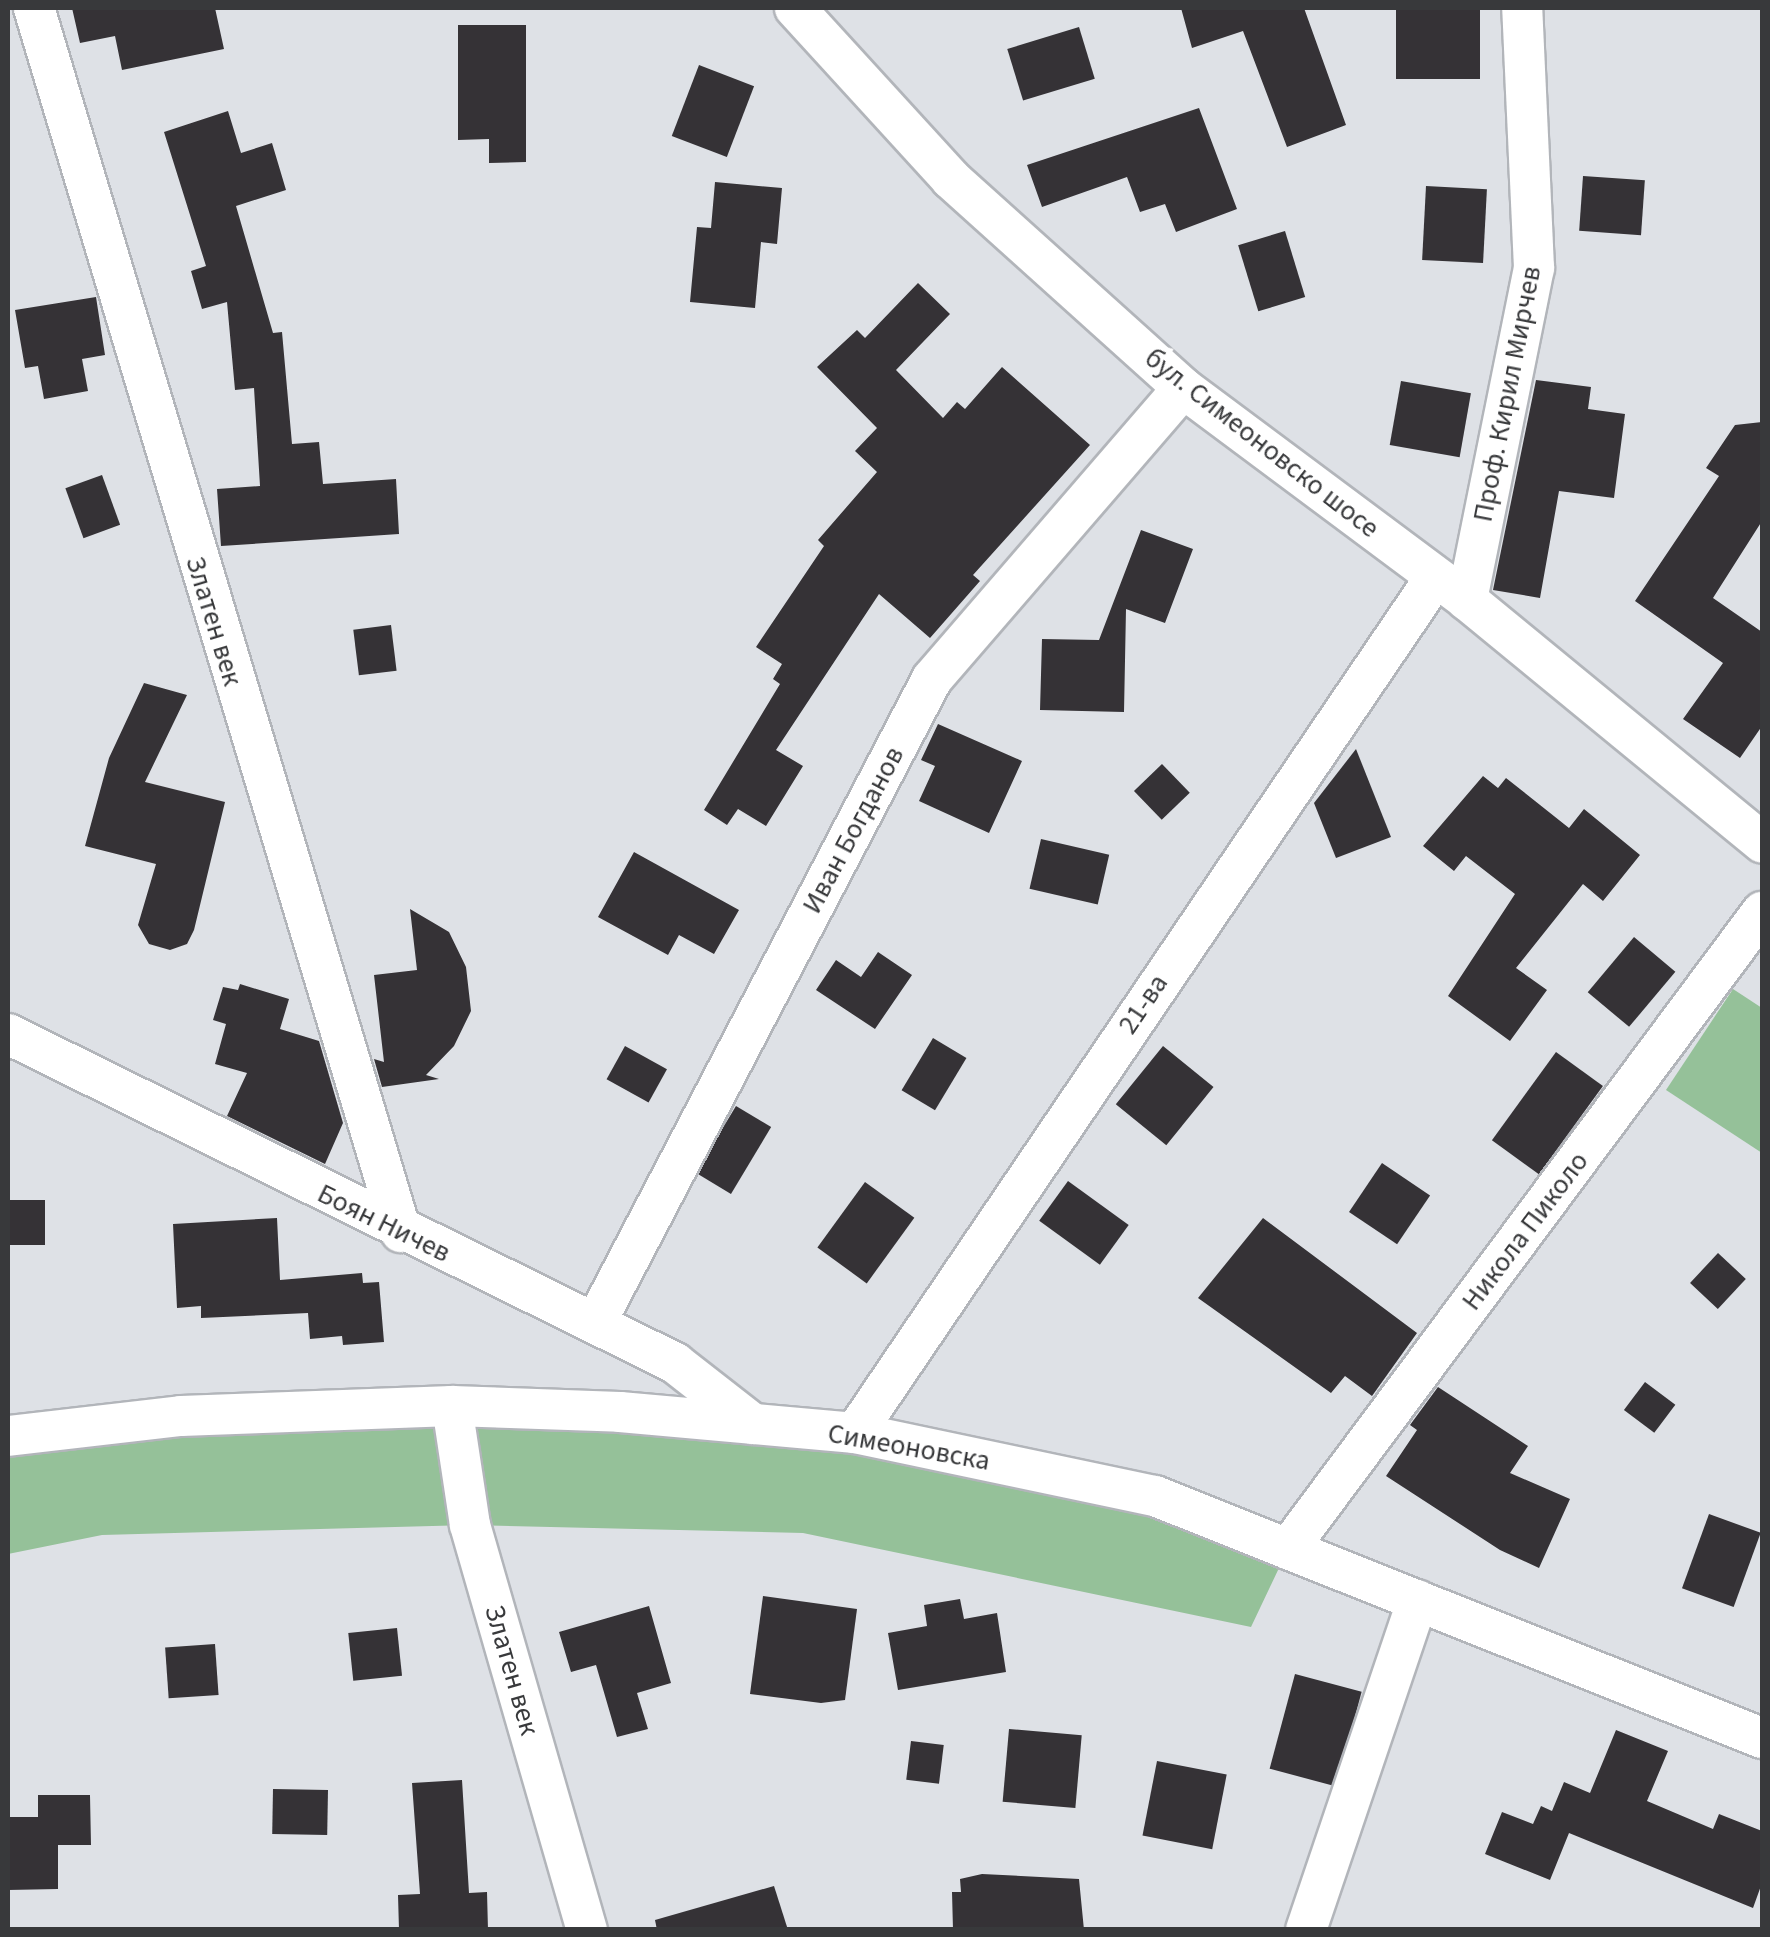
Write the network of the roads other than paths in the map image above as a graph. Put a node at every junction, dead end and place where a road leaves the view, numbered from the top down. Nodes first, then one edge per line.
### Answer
1 (34, 8) edge
2 (795, 8) edge
3 (1522, 8) edge
4 (1184, 388) junction
5 (1451, 589) junction
6 (1762, 842) edge
7 (1762, 912) edge
8 (8, 1034) edge
9 (401, 1232) junction
10 (596, 1322) junction
11 (452, 1406) junction
12 (753, 1424) junction
13 (855, 1433) junction
14 (8, 1436) edge
15 (1288, 1549) junction
16 (1418, 1600) junction
17 (1762, 1738) edge
18 (570, 1877) junction
19 (554, 1930) edge
20 (587, 1930) edge
21 (1306, 1930) edge

1 - 9 street, Златен век
2 - 4 street, бул. Симеоновско шосе
3 - 5 street, Проф. Кирил Мирчев
4 - 5 street, бул. Симеоновско шосе
4 - 10 street, Иван Богданов
5 - 6 street, бул. Симеоновско шосе
5 - 13 street, 21-ва
7 - 15 street, Никола Пиколо
8 - 9 street, Боян Ничев
9 - 10 street, Боян Ничев
10 - 12 street, Боян Ничев
11 - 12 street, Симеоновска
11 - 14 street, Симеоновска
11 - 18 street, Златен век
12 - 13 street, Симеоновска
13 - 15 street, Симеоновска
15 - 16 street, Симеоновска
16 - 17 street, Симеоновска
16 - 21 street
18 - 19 street
18 - 20 street, Златен век

